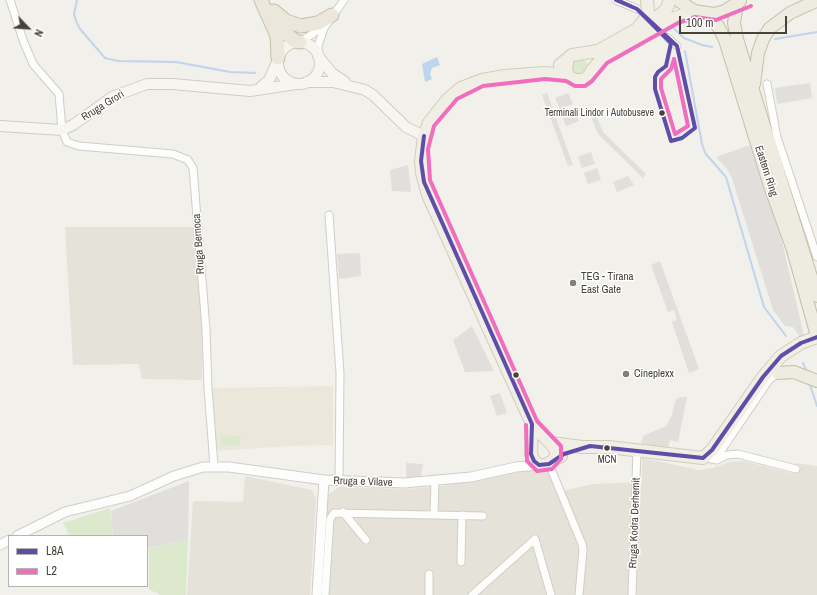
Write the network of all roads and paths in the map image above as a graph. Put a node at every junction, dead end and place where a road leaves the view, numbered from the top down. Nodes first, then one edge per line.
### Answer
1 (10, 0) edge
2 (261, 0) edge
3 (344, 0) edge
4 (616, 0) edge
5 (647, 0) edge
6 (670, 0) edge
7 (678, 0) edge
8 (794, 0) edge
9 (741, 2) edge
10 (816, 2) edge
11 (271, 6) edge
12 (637, 9) dead end
13 (698, 12) junction
14 (332, 15) junction
15 (637, 29) junction
16 (668, 38) tunnel mouth
17 (300, 42) junction
18 (677, 46) dead end
19 (584, 54) junction
20 (318, 56) junction
21 (278, 59) junction
22 (567, 62) junction
23 (592, 69) junction
24 (545, 73) junction
25 (568, 75) junction
26 (307, 82) junction
27 (296, 84) junction
28 (767, 84) dead end
29 (350, 85) junction
30 (754, 89) junction
31 (254, 90) junction
32 (0, 126) edge
33 (62, 130) junction
34 (424, 136) junction
35 (329, 215) dead end
36 (817, 258) edge
37 (817, 296) edge
38 (817, 337) edge
39 (778, 373) joint
40 (817, 381) edge
41 (532, 424) junction
42 (549, 442) junction
43 (582, 447) junction
44 (532, 449) junction
45 (637, 450) junction
46 (703, 458) junction
47 (548, 463) junction
48 (214, 466) junction
49 (516, 467) junction
50 (796, 469) dead end
51 (324, 480) junction
52 (339, 481) junction
53 (434, 481) junction
54 (343, 512) junction
55 (434, 514) junction
56 (462, 516) junction
57 (483, 516) dead end
58 (19, 535) edge
59 (366, 540) dead end
60 (461, 562) dead end
61 (429, 574) dead end
62 (549, 594) edge
63 (317, 595) edge
64 (326, 595) edge
65 (429, 595) edge
66 (472, 595) edge
67 (579, 595) edge
68 (632, 595) edge

1 - 33 street
2 - 21 highway
3 - 14 street
4 - 12 street
5 - 15 main road
6 - 15 main road
7 - 13 highway, Eastern Ring
8 - 10 highway
9 - 13 highway
9 - 30 highway, Eastern Ring
10 - 30 highway
11 - 14 highway
11 - 17 highway
13 - 23 main road
13 - 38 highway, Eastern Ring
14 - 17 street
14 - 20 street
15 - 19 main road
16 - 18 street
17 - 20 main road
17 - 21 main road
19 - 22 main road
19 - 23 main road
20 - 26 main road
20 - 29 main road
21 - 27 main road
21 - 31 main road
22 - 24 main road
22 - 25 main road
23 - 25 main road
24 - 25 main road
24 - 34 main road
26 - 27 main road
26 - 29 main road
27 - 31 main road, Rruga Grori
28 - 36 street
29 - 34 main road
30 - 37 highway, Eastern Ring
31 - 33 main road, Rruga Grori
32 - 33 main road
33 - 48 street, Rruga Bernoca
34 - 41 main road
35 - 52 street
38 - 46 main road
39 - 40 highway
39 - 46 street
41 - 42 main road
41 - 44 main road
42 - 43 main road, Rruga e Vilave
42 - 44 main road
42 - 47 main road
43 - 45 main road, Rruga e Vilave
43 - 47 main road, Rruga e Vilave
44 - 47 main road
44 - 49 street
45 - 46 main road, Rruga e Vilave
45 - 68 street, Rruga Kodra Derhemit
46 - 50 street
47 - 49 street, Rruga e Vilave
47 - 67 street
48 - 51 street
48 - 58 street
49 - 53 street, Rruga e Vilave
51 - 52 street, Rruga e Vilave
51 - 63 street, Rruga e Vilave
52 - 53 street, Rruga e Vilave
53 - 55 street
54 - 55 street
54 - 59 street
54 - 64 street
55 - 56 street
56 - 57 street
56 - 60 street
61 - 65 street
62 - 66 street

